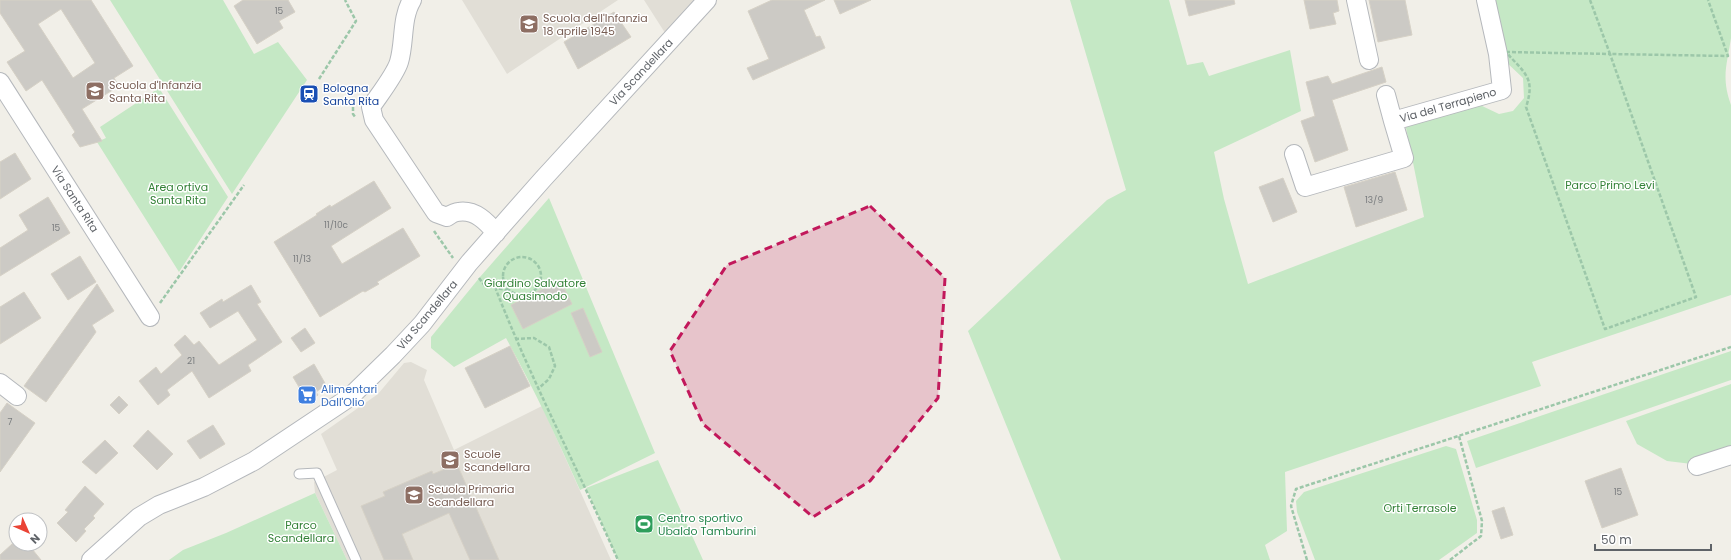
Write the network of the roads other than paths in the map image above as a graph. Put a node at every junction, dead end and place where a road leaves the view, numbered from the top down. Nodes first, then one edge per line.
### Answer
1 (412, 0) edge
2 (707, 0) edge
3 (1356, 0) edge
4 (1486, 0) edge
5 (1368, 60) dead end
6 (0, 82) edge
7 (1386, 95) dead end
8 (1393, 121) junction
9 (1294, 154) dead end
10 (496, 233) junction
11 (150, 316) road end
12 (0, 383) edge
13 (17, 396) dead end
14 (1731, 454) edge
15 (1697, 466) dead end
16 (299, 474) dead end
17 (91, 560) edge
18 (356, 560) edge

1 - 10 street
2 - 10 street, Via Scandellara
3 - 5 street
4 - 8 street, Via del Terrapieno
6 - 11 street, Via Santa Rita
7 - 8 street, Via del Terrapieno
8 - 9 street, Via del Terrapieno
10 - 17 street, Via Scandellara
12 - 13 street
14 - 15 street
16 - 18 lane

